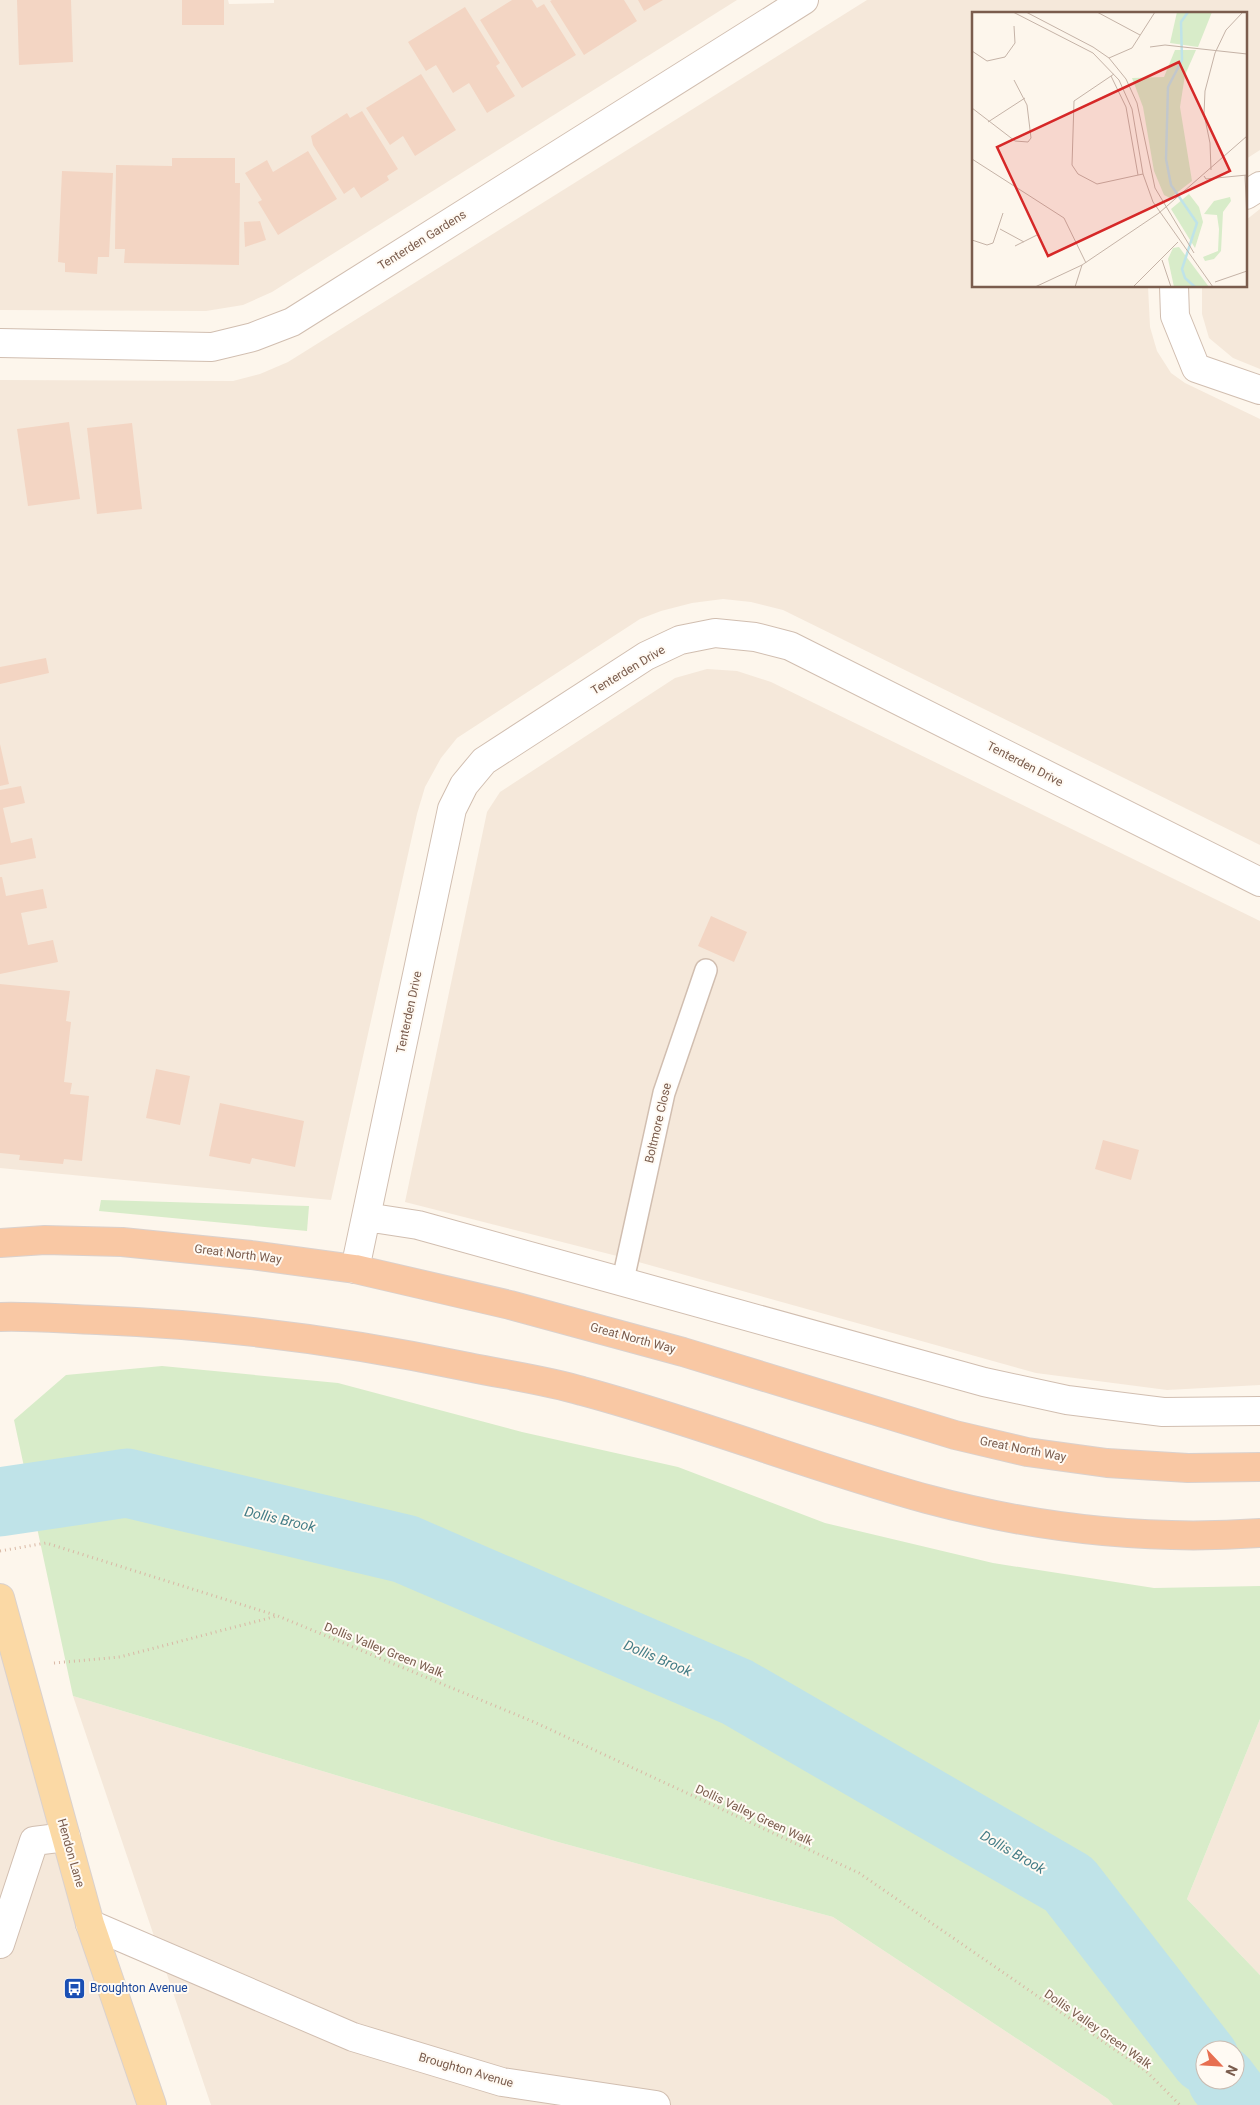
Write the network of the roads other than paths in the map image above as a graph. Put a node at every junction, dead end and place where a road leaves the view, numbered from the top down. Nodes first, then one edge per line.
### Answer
1 (804, 0) edge
2 (1260, 186) edge
3 (1248, 194) edge
4 (1174, 288) edge
5 (0, 343) edge
6 (1260, 390) edge
7 (1260, 882) edge
8 (706, 970) dead end
9 (366, 1217) junction
10 (0, 1243) edge
11 (355, 1269) junction
12 (623, 1280) junction
13 (0, 1317) edge
14 (1260, 1411) edge
15 (1260, 1466) edge
16 (1260, 1533) edge
17 (3, 1622) edge
18 (66, 1837) junction
19 (90, 1924) junction
20 (0, 1944) edge
21 (152, 2105) edge
22 (656, 2105) edge

1 - 5 street, Tenterden Gardens
2 - 3 street
4 - 6 street
7 - 9 street, Tenterden Drive
8 - 12 lane, Boltmore Close
9 - 11 street, Tenterden Drive
9 - 12 street
10 - 11 highway, Great North Way
11 - 15 highway, Great North Way
12 - 14 street
13 - 16 highway
17 - 18 main road, Hendon Lane
18 - 19 main road, Hendon Lane
18 - 20 street
19 - 21 main road, Hendon Lane
19 - 22 street, Broughton Avenue

